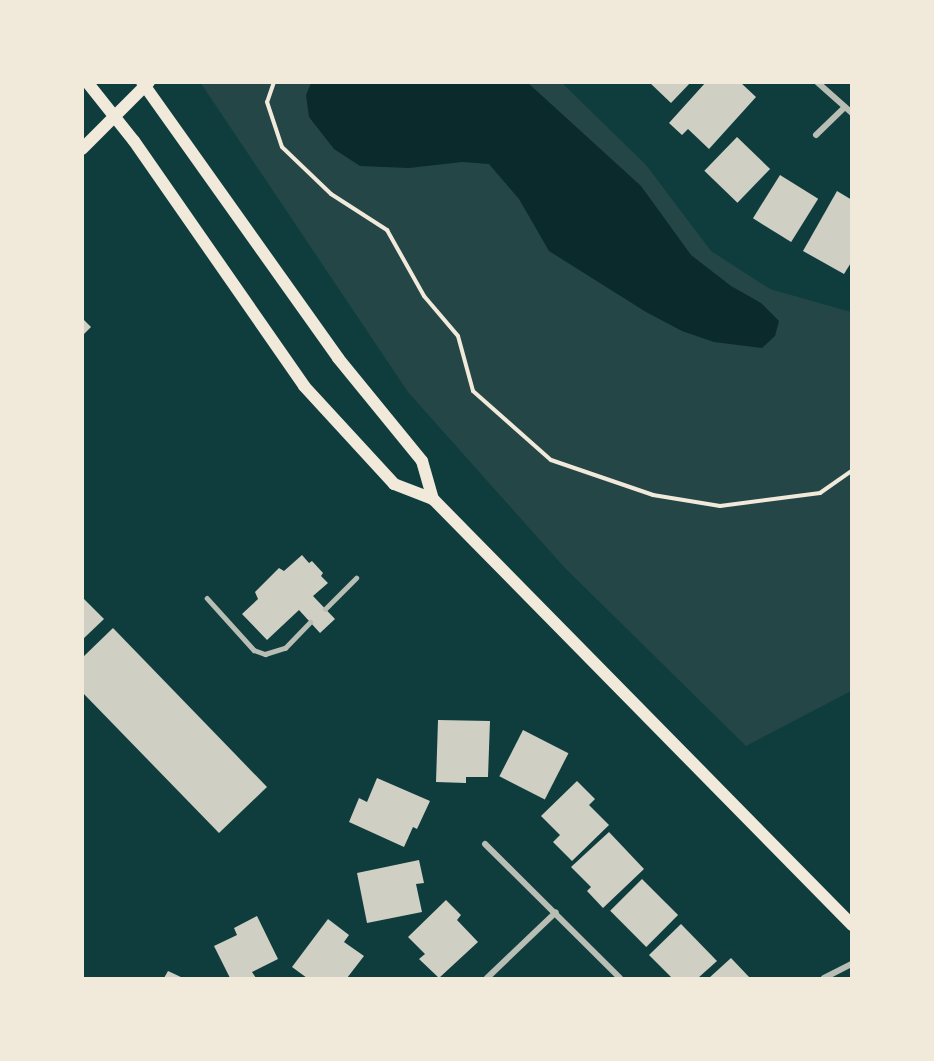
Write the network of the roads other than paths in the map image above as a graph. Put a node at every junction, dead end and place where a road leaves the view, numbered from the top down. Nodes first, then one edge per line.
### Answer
1 (87, 82) edge
2 (817, 82) edge
3 (145, 84) edge
4 (845, 107) junction
5 (852, 113) edge
6 (115, 117) junction
7 (816, 135) dead end
8 (82, 149) edge
9 (433, 499) junction
10 (356, 578) dead end
11 (207, 598) dead end
12 (325, 609) dead end
13 (310, 622) dead end
14 (486, 844) dead end
15 (556, 912) junction
16 (852, 925) edge
17 (852, 964) edge
18 (487, 978) edge
19 (620, 978) edge
20 (824, 978) edge

1 - 6 main road
2 - 4 street
3 - 6 main road
3 - 9 main road
4 - 5 street
4 - 7 street
6 - 8 main road
6 - 9 main road
9 - 16 main road
10 - 12 lane
11 - 13 lane
14 - 15 street
15 - 18 street
15 - 19 street
17 - 20 street

